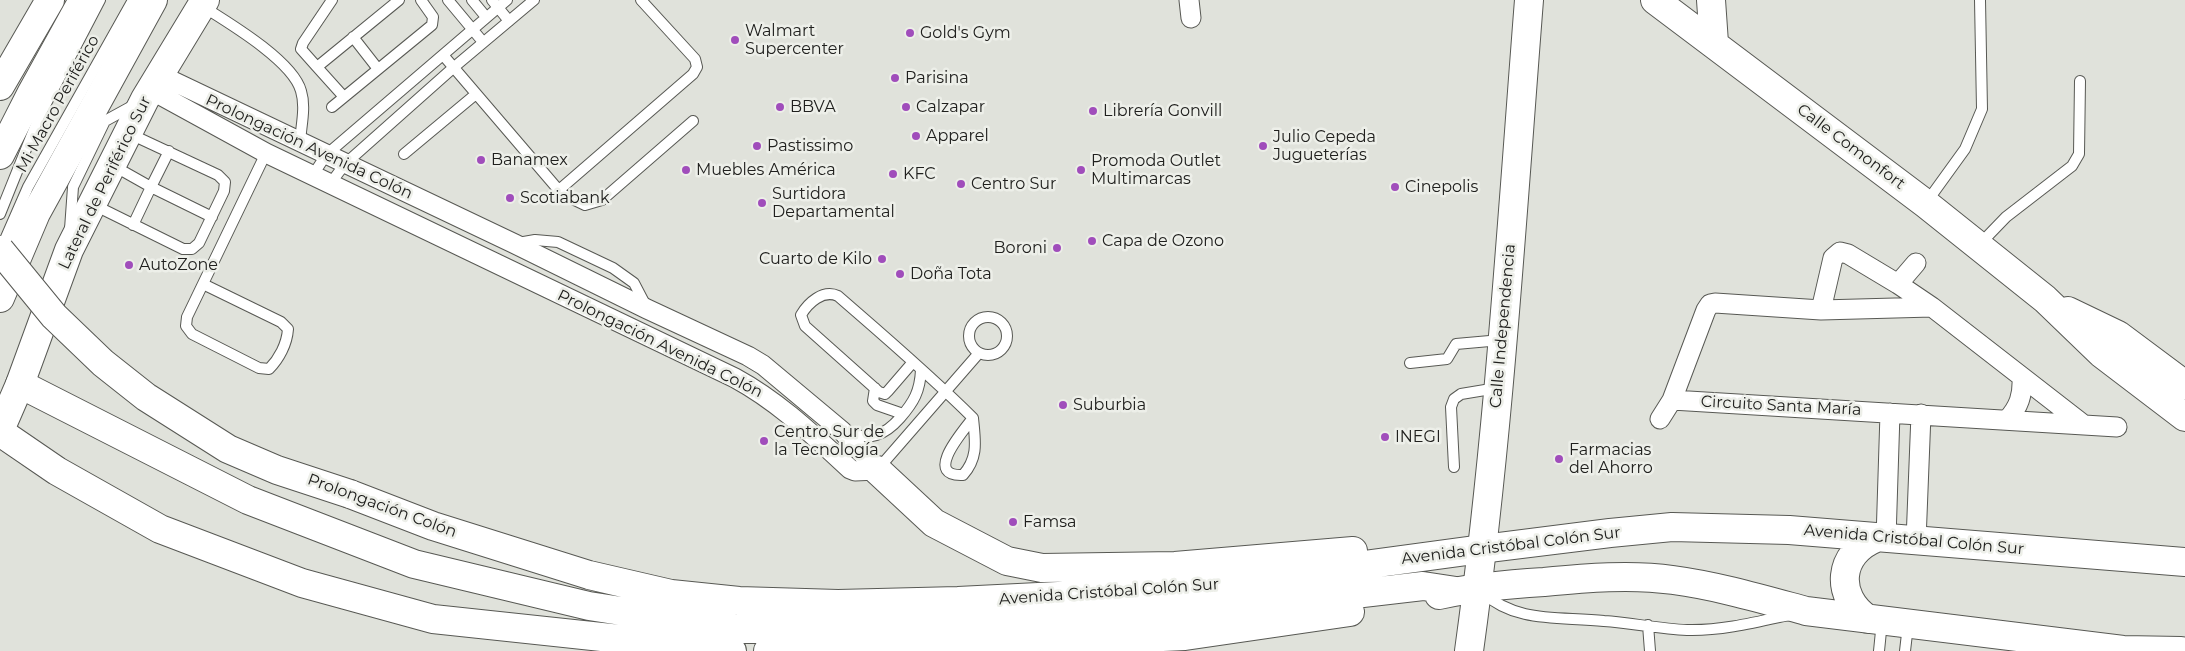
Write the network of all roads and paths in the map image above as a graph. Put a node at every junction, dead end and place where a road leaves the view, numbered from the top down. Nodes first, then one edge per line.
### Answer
1 (50, 0) edge
2 (83, 0) edge
3 (100, 0) edge
4 (133, 0) edge
5 (153, 0) edge
6 (332, 0) edge
7 (399, 0) edge
8 (421, 0) edge
9 (448, 0) edge
10 (472, 0) edge
11 (507, 0) edge
12 (534, 0) edge
13 (641, 0) edge
14 (1529, 0) edge
15 (1655, 0) edge
16 (1710, 0) edge
17 (1980, 0) edge
18 (204, 3) edge
19 (495, 4) edge
20 (486, 18) junction
21 (509, 21) junction
22 (472, 30) junction
23 (354, 37) junction
24 (484, 42) junction
25 (1714, 43) junction
26 (443, 55) junction
27 (317, 67) junction
28 (453, 68) junction
29 (378, 69) junction
30 (2080, 81) dead end
31 (0, 84) edge
32 (152, 88) junction
33 (476, 94) junction
34 (344, 97) junction
35 (332, 107) dead end
36 (694, 121) dead end
37 (128, 133) junction
38 (300, 142) junction
39 (169, 151) junction
40 (266, 152) junction
41 (404, 154) dead end
42 (0, 155) edge
43 (326, 155) junction
44 (345, 164) junction
45 (112, 165) junction
46 (313, 175) junction
47 (330, 184) junction
48 (151, 188) junction
49 (559, 190) junction
50 (91, 204) junction
51 (1926, 204) junction
52 (0, 214) edge
53 (212, 217) junction
54 (134, 225) junction
55 (1979, 246) junction
56 (68, 250) junction
57 (0, 251) edge
58 (1916, 263) dead end
59 (203, 284) junction
60 (1898, 284) junction
61 (0, 298) edge
62 (2045, 299) junction
63 (1932, 307) junction
64 (1821, 310) junction
65 (1502, 340) junction
66 (979, 353) dead end
67 (913, 362) junction
68 (1410, 363) dead end
69 (921, 370) junction
70 (2022, 378) junction
71 (20, 384) junction
72 (2185, 385) edge
73 (875, 388) junction
74 (1498, 388) junction
75 (946, 391) junction
76 (1672, 400) junction
77 (1890, 413) junction
78 (903, 414) junction
79 (1921, 414) junction
80 (2185, 417) edge
81 (973, 418) junction
82 (1660, 419) dead end
83 (2006, 420) junction
84 (2084, 425) junction
85 (2117, 427) dead end
86 (0, 431) edge
87 (842, 431) junction
88 (1454, 466) dead end
89 (877, 470) junction
90 (1881, 538) junction
91 (1916, 541) junction
92 (1482, 549) junction
93 (1453, 553) junction
94 (2185, 562) edge
95 (1467, 589) junction
96 (838, 604) joint
97 (1806, 611) junction
98 (1886, 621) junction
99 (1648, 626) junction
100 (1067, 646) edge
101 (732, 651) edge
102 (768, 651) edge
103 (1469, 651) edge
104 (1650, 651) edge
105 (1879, 651) edge
106 (1904, 651) edge
107 (2180, 651) edge

1 - 31 main road
2 - 42 main road
3 - 52 lane, Mi Macro Periférico
4 - 57 lane, Mi Macro Periférico
5 - 61 main road
6 - 27 lane
7 - 23 lane
8 - 29 lane
9 - 22 lane
10 - 20 lane
11 - 19 lane
12 - 21 lane
13 - 49 lane
14 - 65 main road, Calle Independencia
15 - 25 main road, Calle Comonfort
16 - 25 main road
17 - 51 lane
18 - 32 main road, Lateral de Periférico Sur
18 - 38 lane
19 - 20 lane
19 - 21 lane
20 - 22 lane
21 - 24 lane
22 - 24 lane
22 - 26 lane
23 - 27 lane
23 - 29 lane
24 - 28 lane
25 - 51 main road, Calle Comonfort
26 - 28 lane
26 - 43 lane
27 - 34 lane
28 - 33 lane
28 - 44 lane
29 - 34 lane
30 - 55 lane
32 - 37 main road, Lateral de Periférico Sur
32 - 38 street, Prolongación Avenida Colón
32 - 40 street, Prolongación Avenida Colón
32 - 56 lane
33 - 41 lane
33 - 49 lane
34 - 35 lane
36 - 49 lane
37 - 39 lane
37 - 45 main road, Lateral de Periférico Sur
38 - 43 street, Prolongación Avenida Colón
39 - 48 lane
39 - 53 lane
40 - 46 street, Prolongación Avenida Colón
40 - 59 lane
43 - 44 street, Prolongación Avenida Colón
43 - 46 lane
44 - 47 lane
44 - 87 street, Prolongación Avenida Colón
45 - 48 lane
45 - 50 main road, Lateral de Periférico Sur
46 - 47 street, Prolongación Avenida Colón
47 - 89 street, Prolongación Avenida Colón
48 - 53 lane
48 - 54 lane
50 - 54 lane
50 - 56 main road, Lateral de Periférico Sur
51 - 55 main road, Calle Comonfort
53 - 54 lane
55 - 62 main road, Calle Comonfort
56 - 71 main road, Lateral de Periférico Sur
57 - 96 main road, Prolongación Colón, bridge
58 - 60 street
59 - 59 lane
60 - 63 street
60 - 64 street
62 - 72 main road, Calle Comonfort
62 - 80 main road, Calle Comonfort
63 - 64 street
63 - 70 street
64 - 76 street
65 - 68 lane
65 - 74 main road, Calle Independencia
66 - 75 lane
67 - 69 lane
67 - 73 lane
67 - 73 lane
69 - 75 lane
69 - 78 lane
70 - 83 street
70 - 84 street
71 - 86 main road, Lateral de Periférico Sur
71 - 95 main road
73 - 78 lane
74 - 88 lane
74 - 92 main road, Calle Independencia
75 - 81 lane
75 - 89 lane
76 - 77 street, Circuito Santa María
76 - 82 street
77 - 79 street, Circuito Santa María
77 - 90 street
78 - 87 lane
79 - 83 street, Circuito Santa María
79 - 91 street
81 - 81 lane
83 - 84 street, Circuito Santa María
84 - 85 street, Circuito Santa María
86 - 101 main road
87 - 89 street, Prolongación Avenida Colón
89 - 93 main road
90 - 91 main road, Avenida Cristóbal Colón Sur
90 - 92 main road, Avenida Cristóbal Colón Sur
90 - 98 main road
91 - 94 main road, Avenida Cristóbal Colón Sur
92 - 93 main road, Avenida Cristóbal Colón Sur
92 - 95 main road, Calle Independencia
93 - 96 main road, Avenida Cristóbal Colón Sur
95 - 97 main road
95 - 99 lane
95 - 100 main road
95 - 103 main road, Calle Independencia
97 - 98 main road
97 - 99 lane
98 - 105 lane
98 - 106 lane
98 - 107 main road
99 - 104 lane
100 - 102 main road

